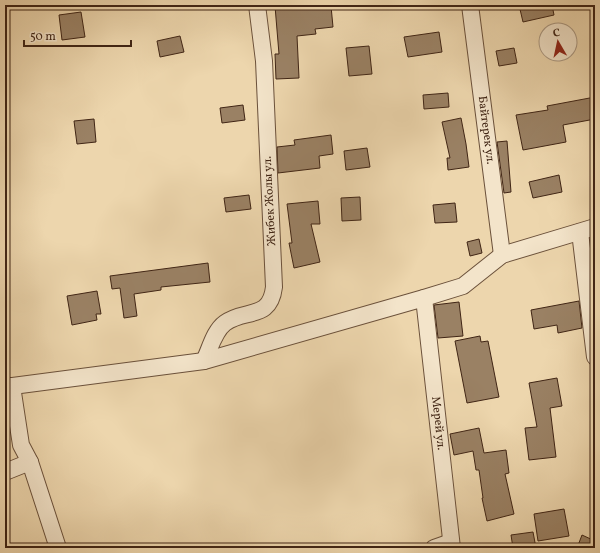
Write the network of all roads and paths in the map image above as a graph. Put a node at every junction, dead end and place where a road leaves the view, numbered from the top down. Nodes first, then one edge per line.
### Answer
1 (257, 5) edge
2 (470, 5) edge
3 (588, 230) edge
4 (502, 255) junction
5 (424, 298) junction
6 (595, 357) edge
7 (204, 361) junction
8 (9, 386) edge
9 (30, 462) junction
10 (5, 472) edge
11 (451, 545) edge
12 (58, 548) edge
13 (434, 548) edge

1 - 7 street, Жибек Жолы ул.
2 - 4 street, Байтерек ул.
3 - 4 street
3 - 6 street
4 - 5 street
5 - 7 street
5 - 11 street, Мерей ул.
7 - 8 street
8 - 9 street
9 - 10 street
9 - 12 street
11 - 13 street

